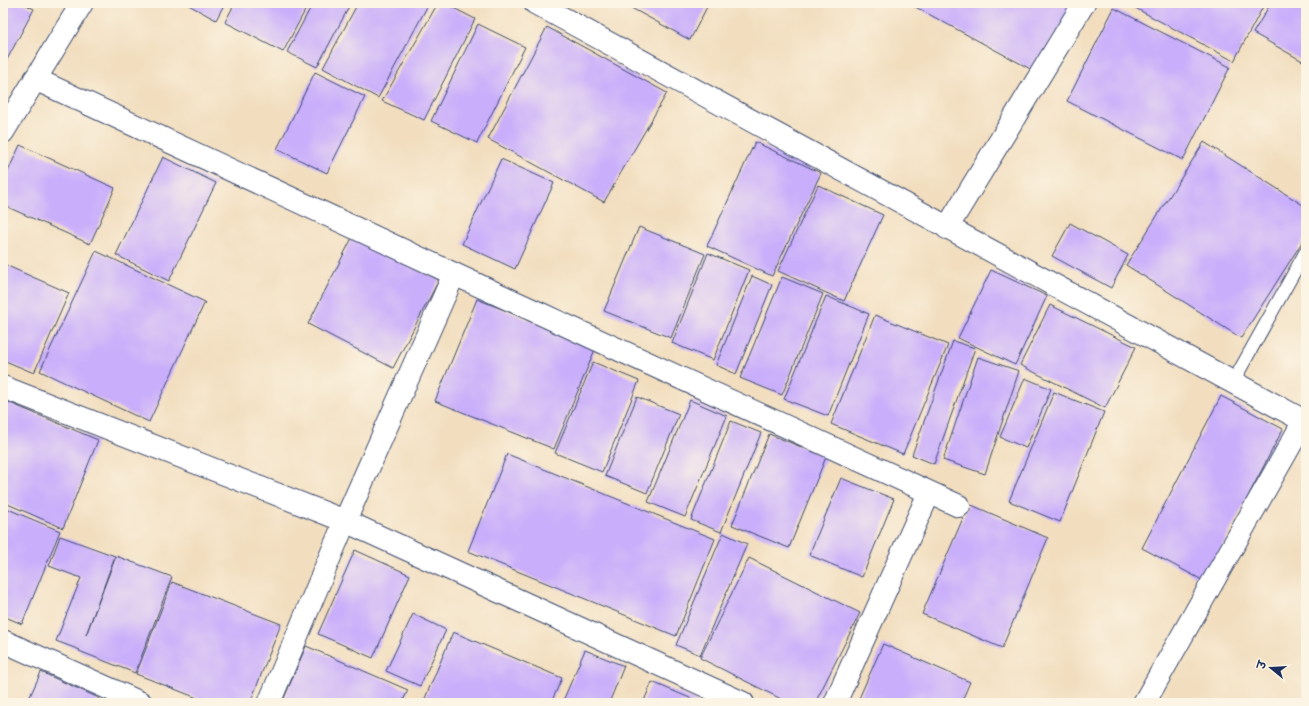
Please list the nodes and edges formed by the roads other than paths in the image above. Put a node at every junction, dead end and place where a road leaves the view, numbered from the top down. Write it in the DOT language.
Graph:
graph roads {
  1 [pos="82,3"];
  2 [pos="534,3"];
  3 [pos="1084,3"];
  4 [pos="35,79"];
  5 [pos="3,132"];
  6 [pos="947,228"];
  7 [pos="1306,251"];
  8 [pos="454,274"];
  9 [pos="1233,382"];
  10 [pos="3,387"];
  11 [pos="1305,422"];
  12 [pos="929,493"];
  13 [pos="959,506"];
  14 [pos="345,521"];
  15 [pos="3,641"];
  16 [pos="1150,701"];
  17 [pos="141,703"];
  18 [pos="269,703"];
  19 [pos="743,703"];
  20 [pos="835,703"];
  1 -- 4 [label="street"];
  2 -- 6 [label="street"];
  3 -- 6 [label="street"];
  4 -- 5 [label="street"];
  4 -- 8 [label="street"];
  6 -- 9 [label="street"];
  7 -- 9 [label="lane"];
  8 -- 12 [label="street"];
  8 -- 14 [label="street"];
  9 -- 11 [label="street"];
  10 -- 14 [label="street"];
  11 -- 16 [label="street"];
  12 -- 13 [label="street"];
  12 -- 20 [label="street"];
  14 -- 18 [label="street"];
  14 -- 19 [label="street"];
  15 -- 17 [label="street"];
}
